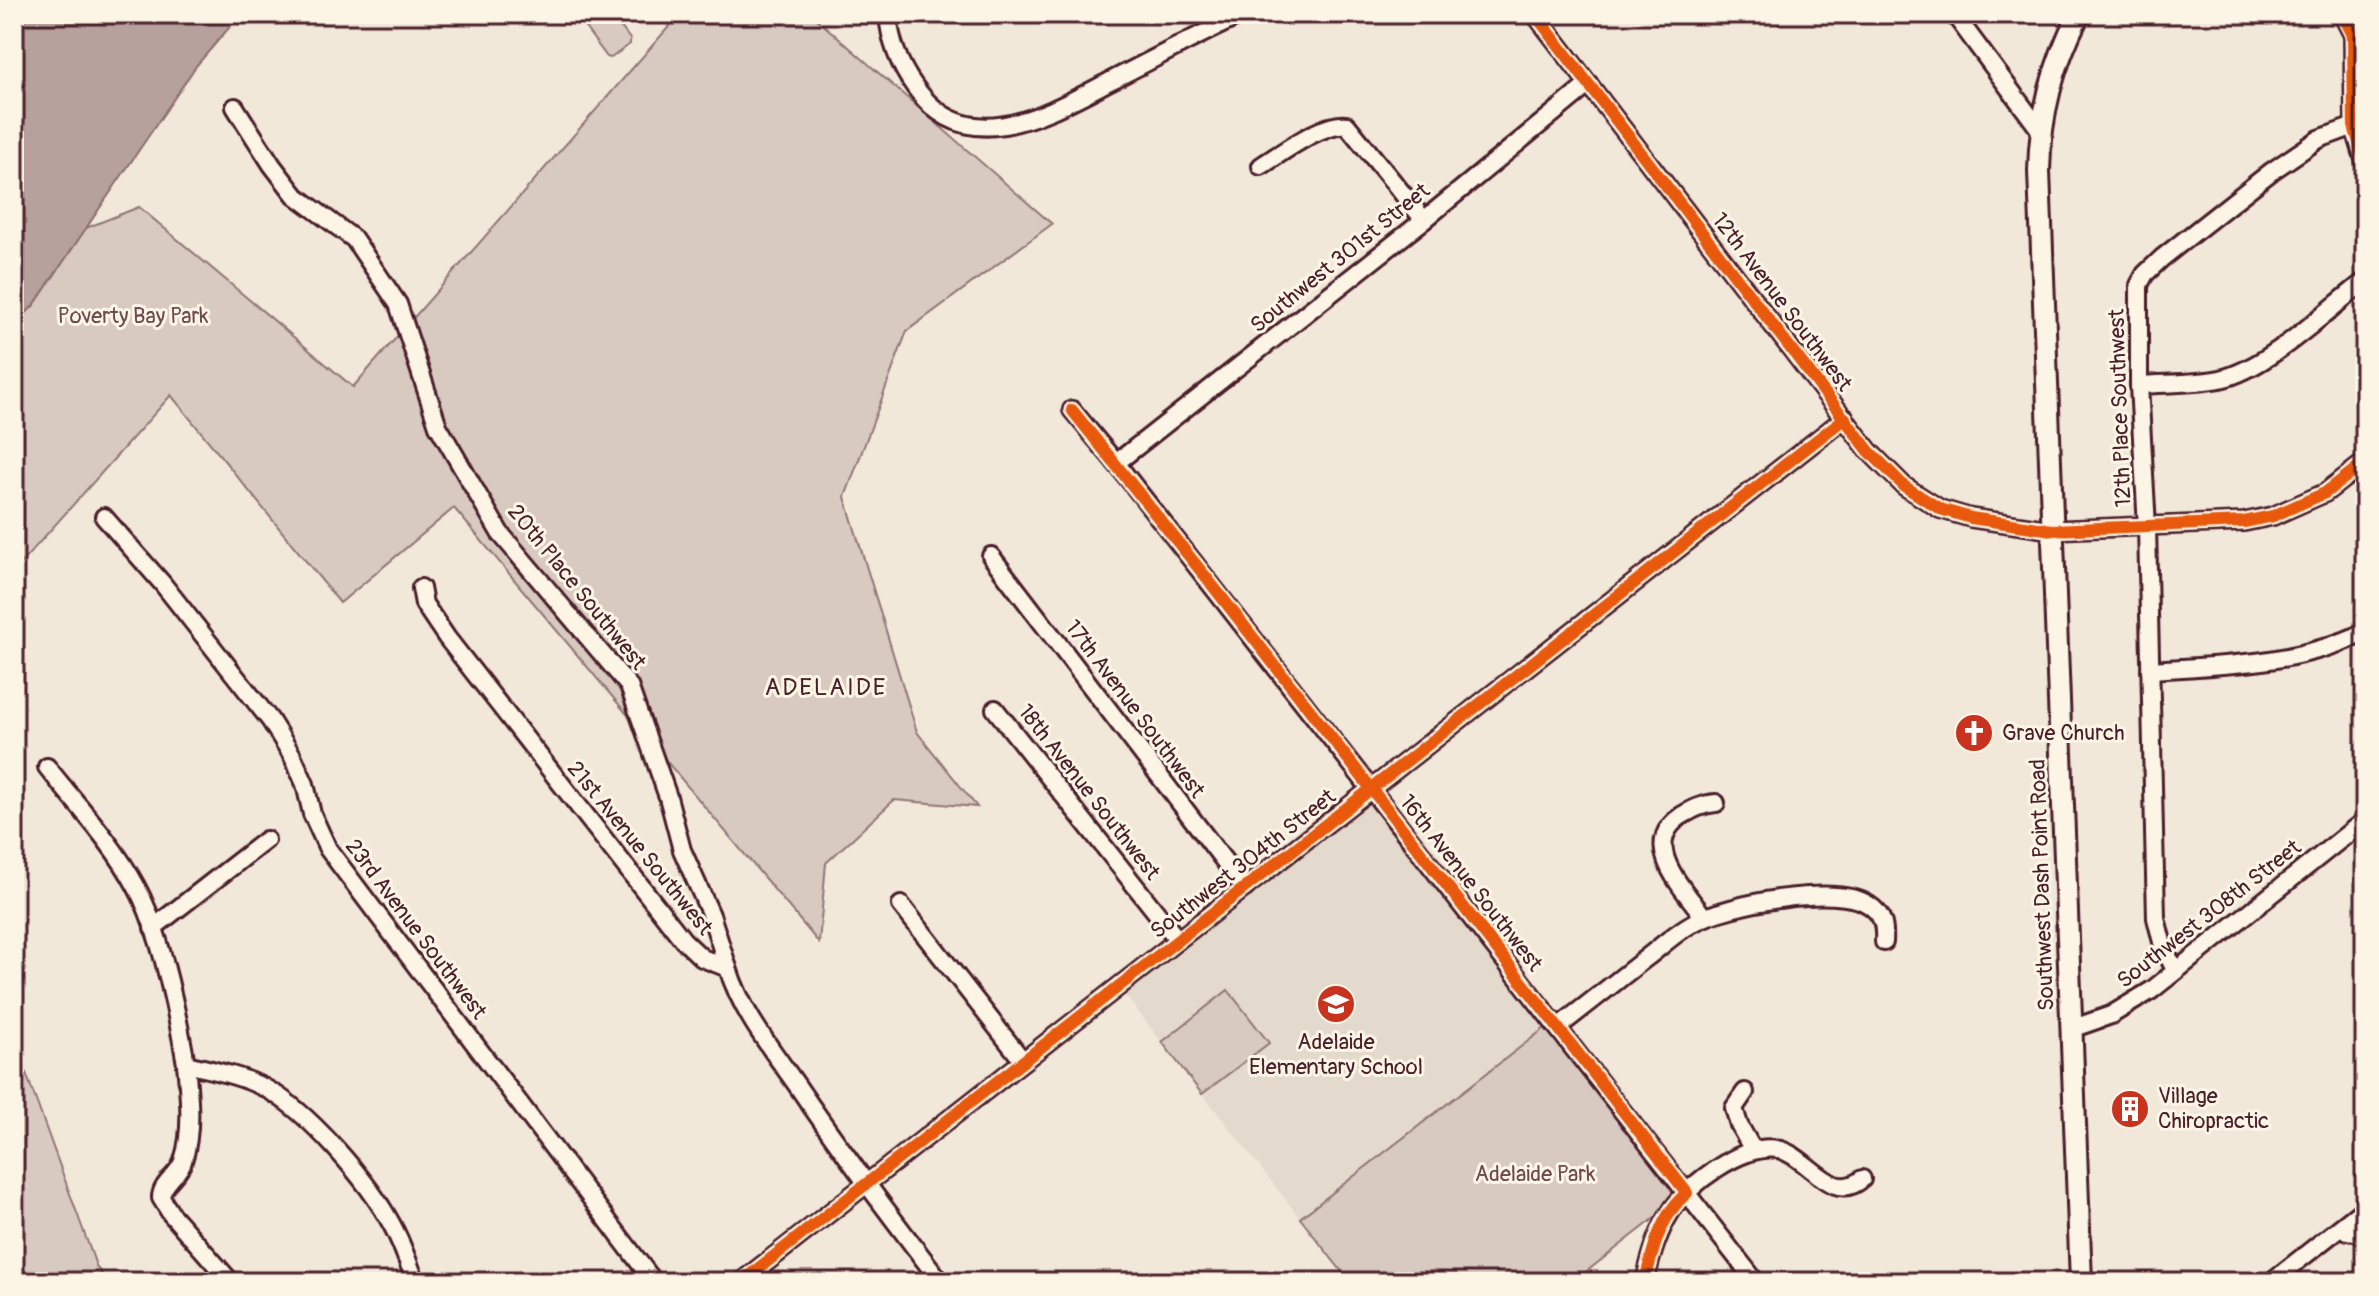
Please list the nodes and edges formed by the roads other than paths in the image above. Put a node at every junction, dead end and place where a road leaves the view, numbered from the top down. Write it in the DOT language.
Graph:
graph roads {
  1 [pos="888,14"];
  2 [pos="1244,14"];
  3 [pos="1522,14"];
  4 [pos="1535,14"];
  5 [pos="1954,14"];
  6 [pos="2079,14"];
  7 [pos="2348,16"];
  8 [pos="1562,51"];
  9 [pos="1589,84"];
  10 [pos="235,107"];
  11 [pos="2354,126"];
  12 [pos="2040,130"];
  13 [pos="2365,162"];
  14 [pos="1261,166"];
  15 [pos="1424,220"];
  16 [pos="2365,281"];
  17 [pos="2139,385"];
  18 [pos="1072,410"];
  19 [pos="1845,418"];
  20 [pos="2365,462"];
  21 [pos="1116,463"];
  22 [pos="104,517"];
  23 [pos="2147,527"];
  24 [pos="2052,530"];
  25 [pos="991,556"];
  26 [pos="421,588"];
  27 [pos="2365,632"];
  28 [pos="2150,670"];
  29 [pos="995,709"];
  30 [pos="47,767"];
  31 [pos="1372,788"];
  32 [pos="1716,803"];
  33 [pos="2365,820"];
  34 [pos="266,840"];
  35 [pos="1245,888"];
  36 [pos="901,905"];
  37 [pos="1704,917"];
  38 [pos="153,928"];
  39 [pos="1178,940"];
  40 [pos="1884,942"];
  41 [pos="728,968"];
  42 [pos="2175,970"];
  43 [pos="1558,1027"];
  44 [pos="2071,1029"];
  45 [pos="1023,1061"];
  46 [pos="186,1064"];
  47 [pos="1745,1092"];
  48 [pos="1753,1150"];
  49 [pos="1862,1179"];
  50 [pos="865,1185"];
  51 [pos="1687,1193"];
  52 [pos="2365,1208"];
  53 [pos="2343,1226"];
  54 [pos="2365,1234"];
  55 [pos="231,1282"];
  56 [pos="416,1282"];
  57 [pos="654,1282"];
  58 [pos="741,1282"];
  59 [pos="941,1282"];
  60 [pos="1645,1282"];
  61 [pos="1756,1282"];
  62 [pos="2081,1282"];
  63 [pos="2271,1282"];
  1 -- 2 [label="street"];
  3 -- 8 [label="street"];
  4 -- 8 [label="street, 12th Avenue Southwest"];
  5 -- 12 [label="street"];
  6 -- 12 [label="main road, Southwest Dash Point Road"];
  7 -- 11 [label="street"];
  8 -- 9 [label="street, 12th Avenue Southwest"];
  9 -- 15 [label="street, Southwest 301st Street"];
  9 -- 19 [label="street, 12th Avenue Southwest"];
  10 -- 41 [label="street, 20th Place Southwest"];
  11 -- 13 [label="street"];
  11 -- 17 [label="street, 12th Place Southwest"];
  12 -- 24 [label="main road, Southwest Dash Point Road"];
  14 -- 15 [label="street"];
  15 -- 21 [label="street, Southwest 301st Street"];
  16 -- 17 [label="street"];
  17 -- 23 [label="street, 12th Place Southwest"];
  18 -- 21 [label="street, 16th Avenue Southwest"];
  19 -- 24 [label="street, 12th Avenue Southwest"];
  19 -- 31 [label="street, Southwest 304th Street"];
  20 -- 23 [label="street, 12th Avenue Southwest"];
  21 -- 31 [label="street, 16th Avenue Southwest"];
  22 -- 57 [label="street, 23rd Avenue Southwest"];
  23 -- 24 [label="street, 12th Avenue Southwest"];
  23 -- 28 [label="street, 12th Place Southwest"];
  24 -- 44 [label="main road, Southwest Dash Point Road"];
  25 -- 35 [label="street, 17th Avenue Southwest"];
  26 -- 41 [label="street, 21st Avenue Southwest"];
  27 -- 28 [label="street"];
  28 -- 42 [label="street, 12th Place Southwest"];
  29 -- 39 [label="street, 18th Avenue Southwest"];
  30 -- 38 [label="street"];
  31 -- 35 [label="street, Southwest 304th Street"];
  31 -- 43 [label="street, 16th Avenue Southwest"];
  32 -- 37 [label="street"];
  33 -- 42 [label="street, Southwest 308th Street"];
  34 -- 38 [label="street"];
  35 -- 39 [label="street, Southwest 304th Street"];
  36 -- 45 [label="street"];
  37 -- 40 [label="street"];
  37 -- 43 [label="street"];
  38 -- 46 [label="street"];
  39 -- 45 [label="street, Southwest 304th Street"];
  41 -- 50 [label="street"];
  42 -- 44 [label="street, Southwest 308th Street"];
  43 -- 51 [label="street, 16th Avenue Southwest"];
  44 -- 62 [label="main road, Southwest Dash Point Road"];
  45 -- 50 [label="street, Southwest 304th Street"];
  46 -- 55 [label="street"];
  46 -- 56 [label="street"];
  47 -- 48 [label="street"];
  48 -- 49 [label="street"];
  48 -- 51 [label="street"];
  50 -- 58 [label="street, Southwest 304th Street"];
  50 -- 59 [label="street"];
  51 -- 60 [label="street"];
  51 -- 61 [label="street, 16th Avenue Southwest"];
  52 -- 53 [label="street"];
  53 -- 54 [label="street"];
  53 -- 63 [label="street"];
}
